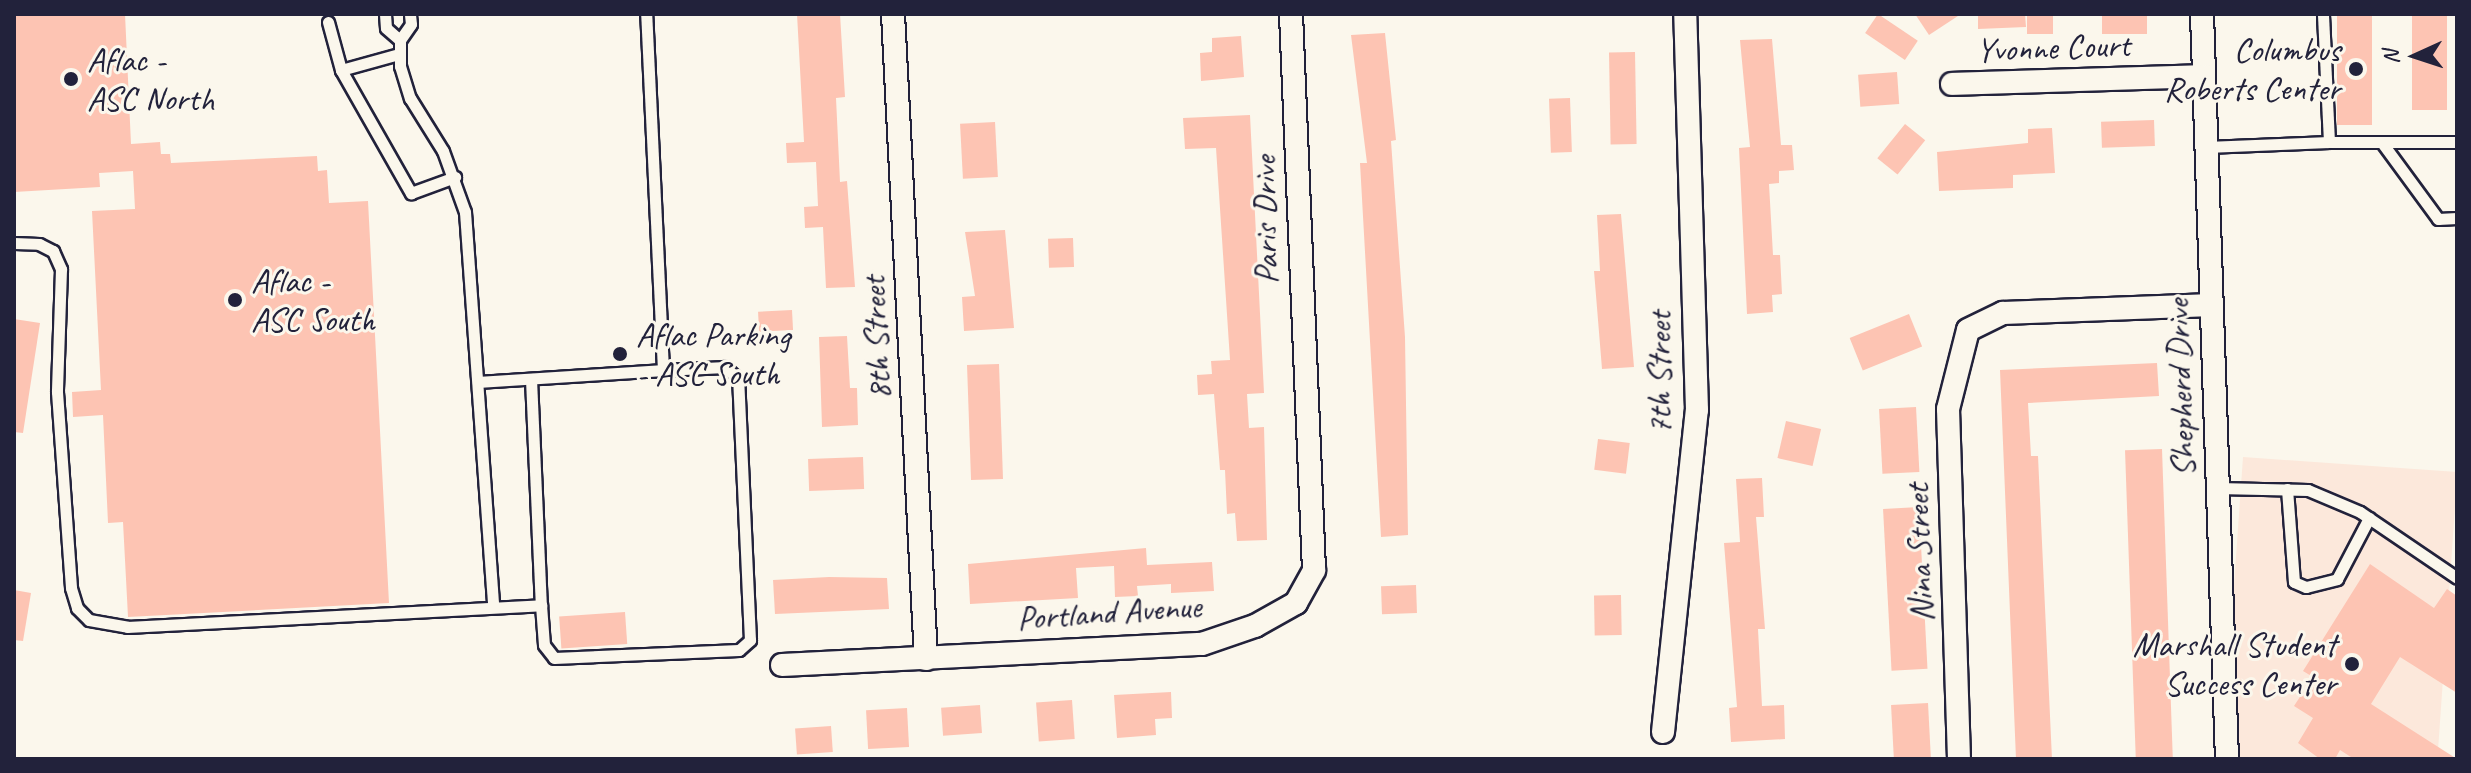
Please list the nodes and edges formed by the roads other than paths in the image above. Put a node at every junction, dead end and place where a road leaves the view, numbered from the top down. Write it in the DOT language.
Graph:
graph roads {
  1 [pos="385,14"];
  2 [pos="410,14"];
  3 [pos="646,14"];
  4 [pos="893,14"];
  5 [pos="1291,14"];
  6 [pos="1685,14"];
  7 [pos="2202,14"];
  8 [pos="2323,14"];
  9 [pos="328,22"];
  10 [pos="400,40"];
  11 [pos="399,54"];
  12 [pos="341,70"];
  13 [pos="2204,76"];
  14 [pos="1952,84"];
  15 [pos="2329,142"];
  16 [pos="2457,142"];
  17 [pos="2383,144"];
  18 [pos="2206,147"];
  19 [pos="455,177"];
  20 [pos="2457,218"];
  21 [pos="14,243"];
  22 [pos="2212,305"];
  23 [pos="663,370"];
  24 [pos="531,379"];
  25 [pos="479,382"];
  26 [pos="1306,424"];
  27 [pos="2217,488"];
  28 [pos="2287,489"];
  29 [pos="2369,518"];
  30 [pos="2457,578"];
  31 [pos="541,605"];
  32 [pos="493,606"];
  33 [pos="926,659"];
  34 [pos="782,665"];
  35 [pos="1663,732"];
  36 [pos="1959,759"];
  37 [pos="2227,759"];
  1 -- 10 [label="lane"];
  2 -- 10 [label="lane"];
  3 -- 23 [label="lane"];
  4 -- 33 [label="street, 8th Street"];
  5 -- 26 [label="street, Paris Drive"];
  6 -- 35 [label="street, 7th Street"];
  7 -- 13 [label="street, Shepherd Drive"];
  8 -- 15 [label="lane"];
  9 -- 12 [label="lane"];
  10 -- 11 [label="lane"];
  11 -- 12 [label="lane"];
  11 -- 19 [label="lane"];
  12 -- 19 [label="lane"];
  13 -- 14 [label="street, Yvonne Court"];
  13 -- 18 [label="street, Shepherd Drive"];
  15 -- 17 [label="lane"];
  15 -- 18 [label="lane"];
  16 -- 17 [label="lane"];
  17 -- 20 [label="lane"];
  18 -- 22 [label="street, Shepherd Drive"];
  19 -- 25 [label="lane"];
  21 -- 32 [label="lane"];
  22 -- 27 [label="street, Shepherd Drive"];
  22 -- 36 [label="street, Nina Street"];
  23 -- 24 [label="lane"];
  23 -- 31 [label="lane"];
  24 -- 25 [label="lane"];
  24 -- 31 [label="lane"];
  25 -- 32 [label="lane"];
  26 -- 33 [label="street, Portland Avenue"];
  27 -- 28 [label="lane"];
  27 -- 37 [label="street, Shepherd Drive"];
  28 -- 29 [label="lane"];
  28 -- 29 [label="lane"];
  29 -- 30 [label="lane"];
  31 -- 32 [label="lane"];
  33 -- 34 [label="street, Portland Avenue"];
}
